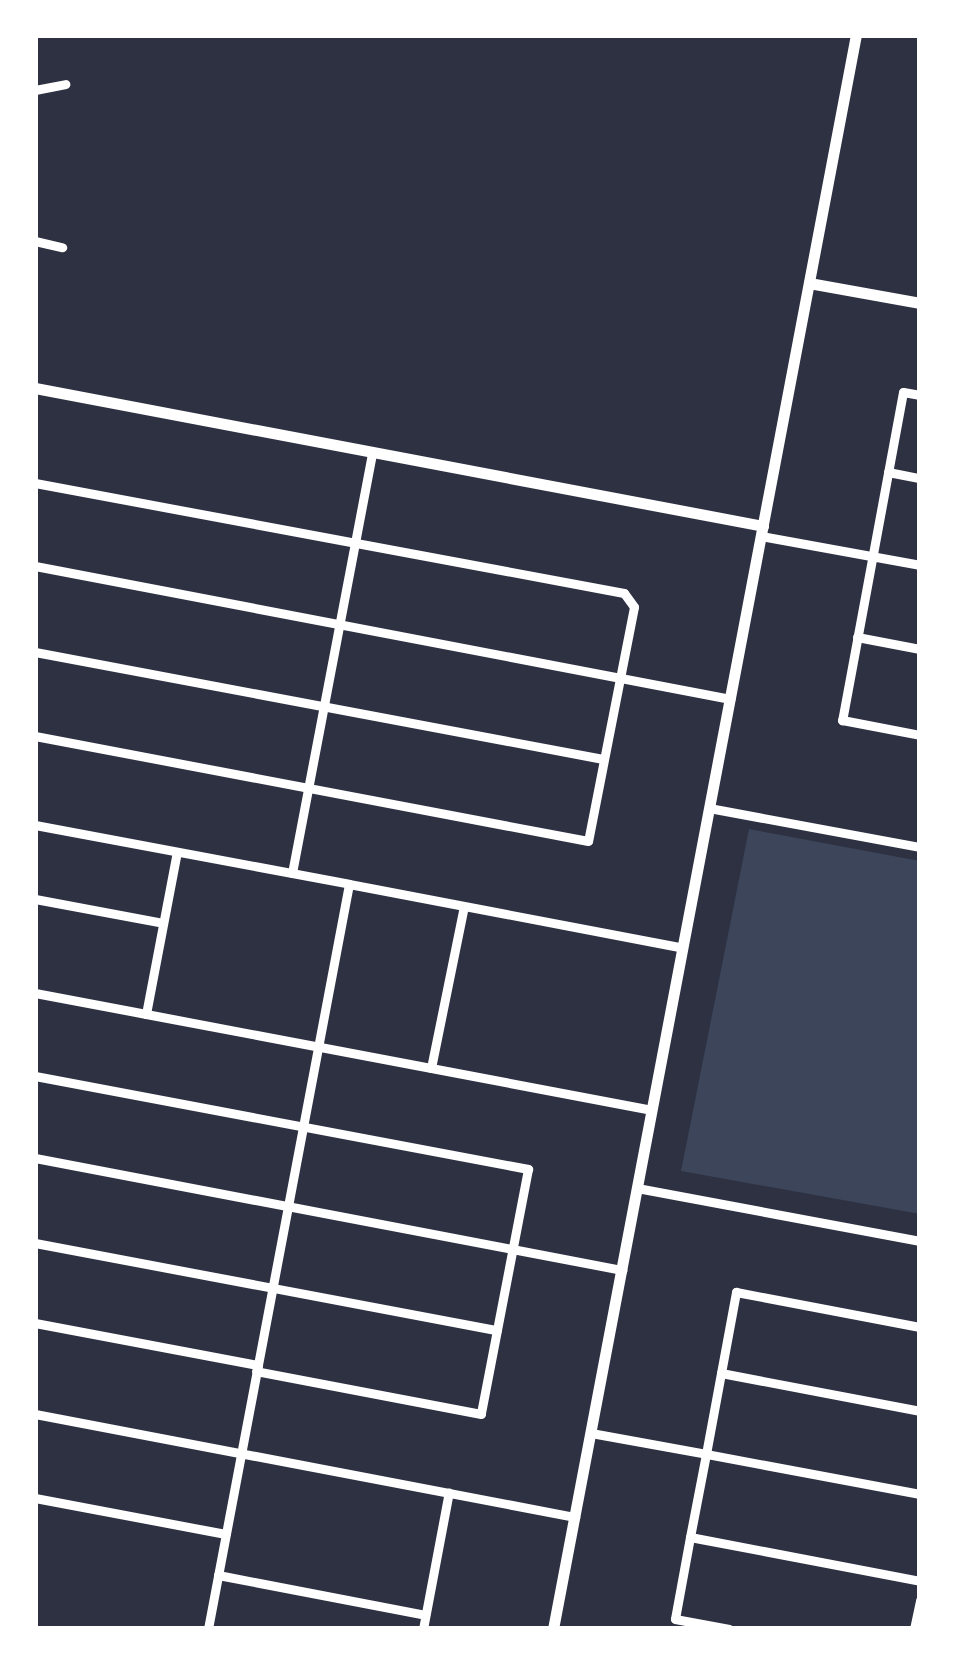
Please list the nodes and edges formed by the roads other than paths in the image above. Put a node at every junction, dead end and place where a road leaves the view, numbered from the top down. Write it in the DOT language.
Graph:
graph roads {
  1 [pos="856,35"];
  2 [pos="65,84"];
  3 [pos="35,90"];
  4 [pos="35,241"];
  5 [pos="62,247"];
  6 [pos="809,282"];
  7 [pos="920,301"];
  8 [pos="35,388"];
  9 [pos="920,395"];
  10 [pos="372,452"];
  11 [pos="888,472"];
  12 [pos="920,478"];
  13 [pos="35,483"];
  14 [pos="762,531"];
  15 [pos="354,544"];
  16 [pos="872,556"];
  17 [pos="920,565"];
  18 [pos="35,566"];
  19 [pos="339,624"];
  20 [pos="857,637"];
  21 [pos="920,648"];
  22 [pos="35,652"];
  23 [pos="619,677"];
  24 [pos="730,699"];
  25 [pos="324,706"];
  26 [pos="920,735"];
  27 [pos="35,736"];
  28 [pos="604,760"];
  29 [pos="308,788"];
  30 [pos="710,808"];
  31 [pos="35,825"];
  32 [pos="920,847"];
  33 [pos="176,852"];
  34 [pos="292,873"];
  35 [pos="349,884"];
  36 [pos="35,899"];
  37 [pos="464,906"];
  38 [pos="163,923"];
  39 [pos="683,948"];
  40 [pos="35,993"];
  41 [pos="146,1014"];
  42 [pos="318,1047"];
  43 [pos="431,1068"];
  44 [pos="35,1076"];
  45 [pos="652,1110"];
  46 [pos="303,1126"];
  47 [pos="35,1158"];
  48 [pos="637,1188"];
  49 [pos="288,1206"];
  50 [pos="920,1241"];
  51 [pos="35,1243"];
  52 [pos="512,1248"];
  53 [pos="622,1270"];
  54 [pos="272,1288"];
  55 [pos="35,1323"];
  56 [pos="920,1327"];
  57 [pos="497,1330"];
  58 [pos="257,1368"];
  59 [pos="721,1373"];
  60 [pos="920,1411"];
  61 [pos="35,1414"];
  62 [pos="591,1433"];
  63 [pos="241,1453"];
  64 [pos="706,1454"];
  65 [pos="448,1492"];
  66 [pos="920,1494"];
  67 [pos="35,1498"];
  68 [pos="575,1516"];
  69 [pos="226,1534"];
  70 [pos="690,1537"];
  71 [pos="218,1575"];
  72 [pos="920,1580"];
  73 [pos="920,1600"];
  74 [pos="426,1614"];
  75 [pos="208,1629"];
  76 [pos="423,1629"];
  77 [pos="554,1629"];
  78 [pos="730,1629"];
  79 [pos="914,1629"];
  1 -- 6 [label="street"];
  2 -- 3 [label="street"];
  4 -- 5 [label="street"];
  6 -- 7 [label="street"];
  6 -- 14 [label="street"];
  8 -- 10 [label="street"];
  9 -- 11 [label="street"];
  10 -- 14 [label="street"];
  10 -- 15 [label="street"];
  11 -- 12 [label="street"];
  11 -- 16 [label="street"];
  13 -- 15 [label="street"];
  14 -- 16 [label="street"];
  14 -- 24 [label="street"];
  15 -- 19 [label="street"];
  15 -- 23 [label="street"];
  16 -- 17 [label="street"];
  16 -- 20 [label="street"];
  18 -- 19 [label="street"];
  19 -- 23 [label="street"];
  19 -- 25 [label="street"];
  20 -- 21 [label="street"];
  20 -- 26 [label="street"];
  22 -- 25 [label="street"];
  23 -- 24 [label="street"];
  23 -- 28 [label="street"];
  24 -- 30 [label="street"];
  25 -- 28 [label="street"];
  25 -- 29 [label="street"];
  27 -- 29 [label="street"];
  28 -- 29 [label="street"];
  29 -- 34 [label="street"];
  30 -- 32 [label="street"];
  30 -- 39 [label="street"];
  31 -- 33 [label="street"];
  33 -- 34 [label="street"];
  33 -- 38 [label="street"];
  34 -- 35 [label="street"];
  35 -- 37 [label="street"];
  35 -- 42 [label="street"];
  36 -- 38 [label="street"];
  37 -- 39 [label="street"];
  37 -- 43 [label="street"];
  38 -- 41 [label="street"];
  39 -- 45 [label="street"];
  40 -- 41 [label="street"];
  41 -- 42 [label="street"];
  42 -- 43 [label="street"];
  42 -- 46 [label="street"];
  43 -- 45 [label="street"];
  44 -- 46 [label="street"];
  45 -- 48 [label="street"];
  46 -- 49 [label="street"];
  46 -- 52 [label="street"];
  47 -- 49 [label="street"];
  48 -- 50 [label="street"];
  48 -- 53 [label="street"];
  49 -- 52 [label="street"];
  49 -- 54 [label="street"];
  51 -- 54 [label="street"];
  52 -- 53 [label="street"];
  52 -- 57 [label="street"];
  53 -- 62 [label="street"];
  54 -- 57 [label="street"];
  54 -- 58 [label="street"];
  55 -- 58 [label="street"];
  56 -- 59 [label="street"];
  57 -- 58 [label="street"];
  58 -- 63 [label="street"];
  59 -- 60 [label="street"];
  59 -- 64 [label="street"];
  61 -- 63 [label="street"];
  62 -- 64 [label="street"];
  62 -- 68 [label="street"];
  63 -- 65 [label="street"];
  63 -- 69 [label="street"];
  64 -- 66 [label="street"];
  64 -- 70 [label="street"];
  65 -- 68 [label="street"];
  65 -- 74 [label="street"];
  67 -- 69 [label="street"];
  68 -- 77 [label="street"];
  69 -- 71 [label="street"];
  70 -- 72 [label="street"];
  70 -- 78 [label="street"];
  71 -- 74 [label="street"];
  71 -- 75 [label="street"];
  73 -- 79 [label="street"];
  74 -- 76 [label="street"];
}
